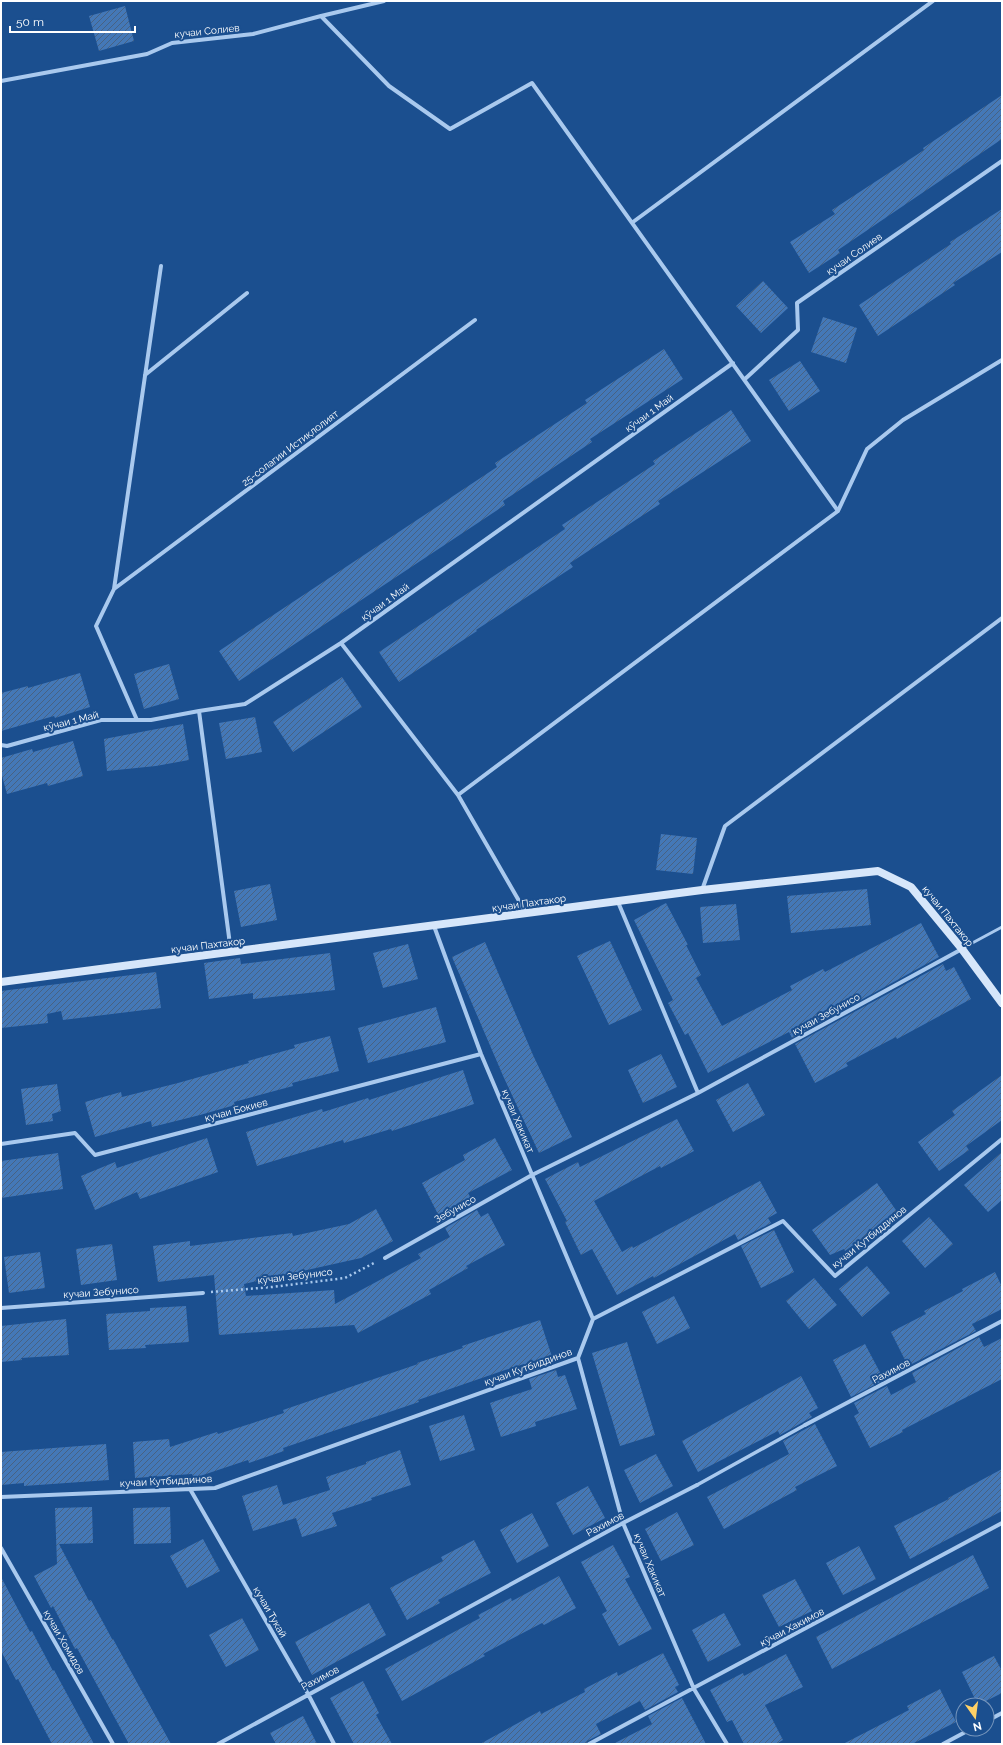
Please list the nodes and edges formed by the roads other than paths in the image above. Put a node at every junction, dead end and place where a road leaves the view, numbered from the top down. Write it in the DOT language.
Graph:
graph roads {
  1 [pos="384,1"];
  2 [pos="933,1"];
  3 [pos="322,16"];
  4 [pos="1,81"];
  5 [pos="1002,161"];
  6 [pos="633,222"];
  7 [pos="161,266"];
  8 [pos="247,293"];
  9 [pos="475,320"];
  10 [pos="1002,360"];
  11 [pos="733,363"];
  12 [pos="145,376"];
  13 [pos="745,379"];
  14 [pos="838,512"];
  15 [pos="114,589"];
  16 [pos="1002,618"];
  17 [pos="341,644"];
  18 [pos="199,711"];
  19 [pos="137,720"];
  20 [pos="1,744"];
  21 [pos="458,795"];
  22 [pos="702,890"];
  23 [pos="618,902"];
  24 [pos="527,914"];
  25 [pos="434,926"];
  26 [pos="1002,927"];
  27 [pos="962,949"];
  28 [pos="231,953"];
  29 [pos="1,982"];
  30 [pos="1002,1003"];
  31 [pos="481,1054"];
  32 [pos="698,1094"];
  33 [pos="1002,1139"];
  34 [pos="1,1144"];
  35 [pos="532,1175"];
  36 [pos="385,1258"];
  37 [pos="203,1292"];
  38 [pos="1,1308"];
  39 [pos="592,1319"];
  40 [pos="1002,1322"];
  41 [pos="578,1358"];
  42 [pos="805,1425"];
  43 [pos="698,1485"];
  44 [pos="190,1489"];
  45 [pos="1,1497"];
  46 [pos="623,1523"];
  47 [pos="1002,1523"];
  48 [pos="1,1548"];
  49 [pos="694,1689"];
  50 [pos="308,1694"];
  51 [pos="956,1737"];
  52 [pos="113,1744"];
  53 [pos="218,1744"];
  54 [pos="334,1744"];
  55 [pos="589,1744"];
  56 [pos="727,1744"];
  57 [pos="943,1744"];
  1 -- 3 [label="street, кучаи Солиев"];
  2 -- 6 [label="street"];
  3 -- 4 [label="street, кучаи Солиев"];
  3 -- 6 [label="street"];
  5 -- 13 [label="street, кучаи Солиев"];
  6 -- 11 [label="street"];
  7 -- 12 [label="street, 25-солагии Истиқлолият"];
  8 -- 12 [label="street"];
  9 -- 15 [label="street, 25-солагии Истиқлолият"];
  10 -- 14 [label="street"];
  11 -- 13 [label="street"];
  11 -- 17 [label="street, кӯчаи 1 Май"];
  12 -- 15 [label="street, 25-солагии Истиқлолият"];
  13 -- 14 [label="street"];
  14 -- 21 [label="street"];
  15 -- 19 [label="street, 25-солагии Истиқлолият"];
  16 -- 22 [label="street"];
  17 -- 18 [label="street, кӯчаи 1 Май"];
  17 -- 21 [label="street"];
  18 -- 19 [label="street, кӯчаи 1 Май"];
  18 -- 28 [label="street"];
  19 -- 20 [label="street, кӯчаи 1 Май"];
  21 -- 24 [label="street"];
  22 -- 23 [label="main road, кучаи Пахтакор"];
  22 -- 27 [label="main road, кучаи Пахтакор"];
  23 -- 24 [label="main road, кучаи Пахтакор"];
  23 -- 32 [label="street"];
  24 -- 25 [label="main road, кучаи Пахтакор"];
  25 -- 28 [label="main road, кучаи Пахтакор"];
  25 -- 31 [label="street, кучаи Хакикат"];
  26 -- 27 [label="lane"];
  27 -- 30 [label="main road, кучаи Пахтакор"];
  27 -- 32 [label="street, кучаи Зебунисо"];
  28 -- 29 [label="main road, кучаи Пахтакор"];
  31 -- 34 [label="street, кучаи Бокиев"];
  31 -- 35 [label="street, кучаи Хакикат"];
  32 -- 35 [label="street, кучаи Зебунисо"];
  33 -- 39 [label="street, кучаи Кутбиддинов"];
  35 -- 36 [label="street, Зебунисо"];
  35 -- 39 [label="street, кучаи Хакикат"];
  37 -- 38 [label="street, кучаи Зебунисо"];
  39 -- 41 [label="street, кучаи Кутбиддинов"];
  40 -- 42 [label="street, Рахимов"];
  41 -- 44 [label="street, кучаи Кутбиддинов"];
  41 -- 46 [label="street, кучаи Хакикат"];
  42 -- 43 [label="street, Рахимов"];
  43 -- 46 [label="street, Рахимов"];
  44 -- 45 [label="street, кучаи Кутбиддинов"];
  44 -- 50 [label="street, кучаи Тукай"];
  46 -- 49 [label="street, кучаи Хакикат"];
  46 -- 50 [label="street, Рахимов"];
  47 -- 49 [label="street, кӯчаи Хакимов"];
  48 -- 52 [label="street, кучаи Хомидов"];
  49 -- 55 [label="street, кӯчаи Хакимов"];
  49 -- 56 [label="street, кучаи Хакикат"];
  50 -- 53 [label="street, Рахимов"];
  50 -- 54 [label="street, кучаи Тукай"];
  51 -- 57 [label="street"];
}
